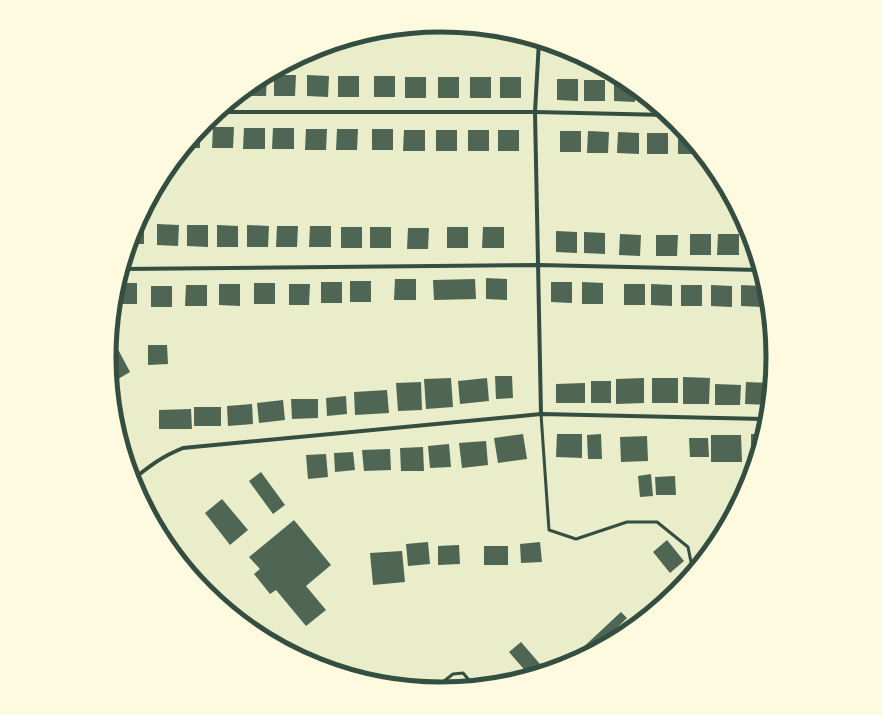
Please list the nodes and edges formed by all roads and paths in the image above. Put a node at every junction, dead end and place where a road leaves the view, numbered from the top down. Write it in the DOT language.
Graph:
graph roads {
  1 [pos="539,47"];
  2 [pos="227,112"];
  3 [pos="535,112"];
  4 [pos="658,115"];
  5 [pos="539,265"];
  6 [pos="128,269"];
  7 [pos="754,270"];
  8 [pos="541,414"];
  9 [pos="761,418"];
  10 [pos="138,475"];
  11 [pos="692,565"];
  12 [pos="470,681"];
  13 [pos="442,683"];
  1 -- 3 [label="street"];
  2 -- 3 [label="street"];
  3 -- 4 [label="street"];
  3 -- 5 [label="street"];
  5 -- 6 [label="street"];
  5 -- 7 [label="street"];
  5 -- 8 [label="street"];
  8 -- 9 [label="street"];
  8 -- 10 [label="street"];
  8 -- 11 [label="lane"];
  12 -- 13 [label="lane"];
}
